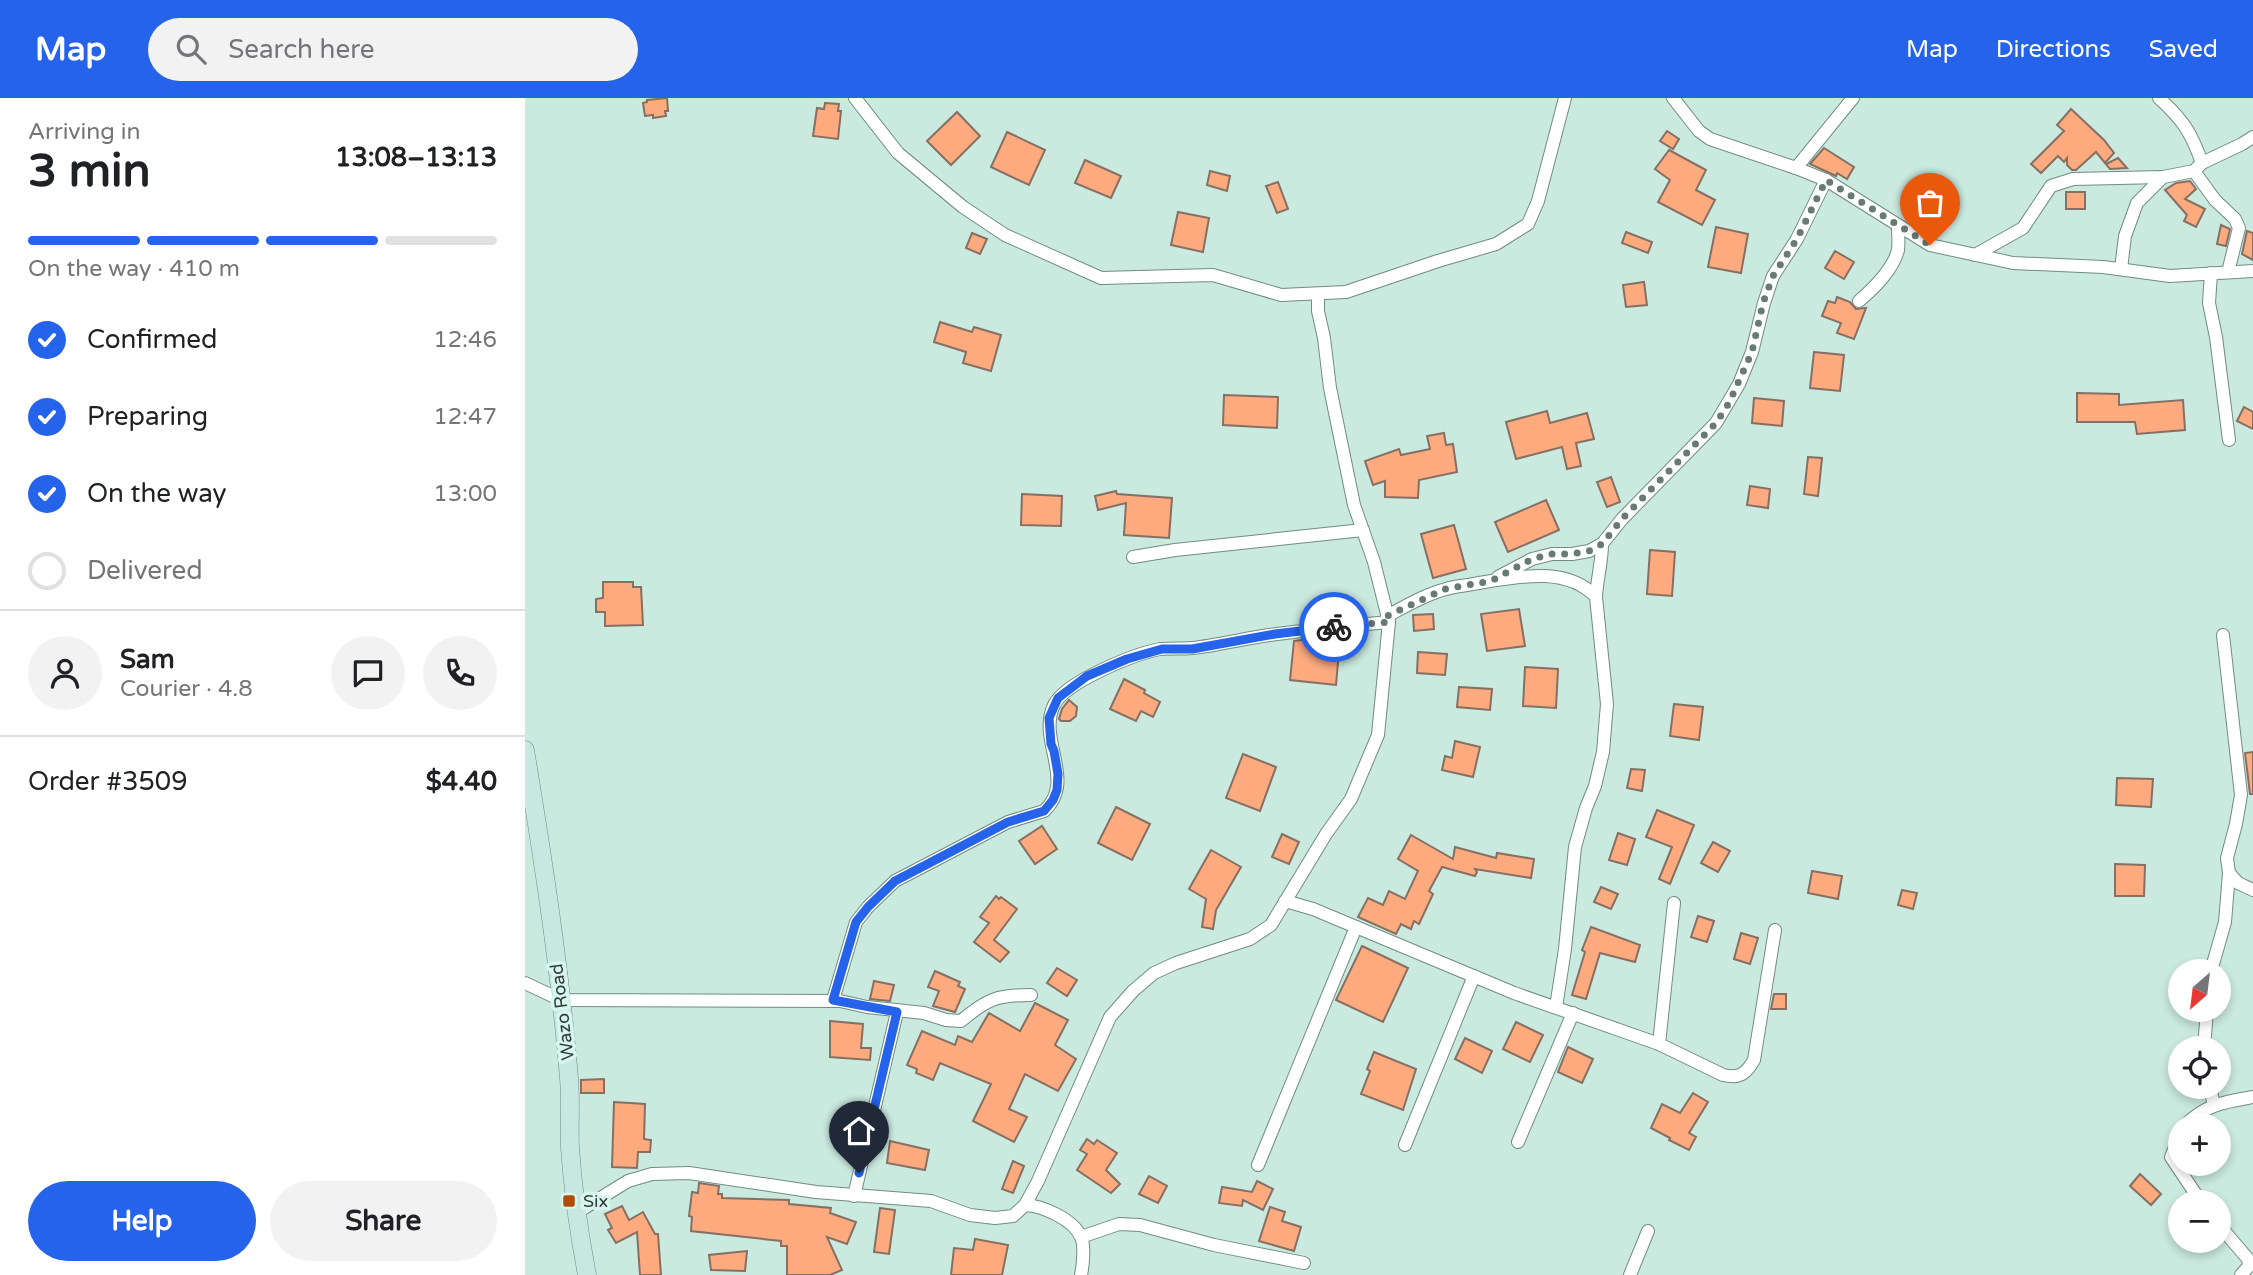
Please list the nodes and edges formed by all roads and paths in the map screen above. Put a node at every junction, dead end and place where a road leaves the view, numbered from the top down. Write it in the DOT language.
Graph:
graph roads {
  1 [pos="855,98"];
  2 [pos="1565,98"];
  3 [pos="1673,98"];
  4 [pos="1853,98"];
  5 [pos="2159,98"];
  6 [pos="2253,137"];
  7 [pos="2198,167"];
  8 [pos="1796,168"];
  9 [pos="2163,177"];
  10 [pos="1826,180"];
  11 [pos="1898,227"];
  12 [pos="1975,255"];
  13 [pos="2121,269"];
  14 [pos="2253,271"];
  15 [pos="2228,272"];
  16 [pos="2211,273"];
  17 [pos="1318,294"];
  18 [pos="1859,301"];
  19 [pos="2229,440"];
  20 [pos="1363,530"];
  21 [pos="1602,544"];
  22 [pos="1133,556"];
  23 [pos="1491,581"];
  24 [pos="1596,597"];
  25 [pos="1388,619"];
  26 [pos="2223,635"];
  27 [pos="525,750"];
  28 [pos="2229,873"];
  29 [pos="2253,890"];
  30 [pos="1285,901"];
  31 [pos="1674,903"];
  32 [pos="1356,927"];
  33 [pos="1775,930"];
  34 [pos="2214,959"];
  35 [pos="1474,976"];
  36 [pos="525,983"];
  37 [pos="1031,995"];
  38 [pos="561,1000"];
  39 [pos="833,1000"];
  40 [pos="1556,1007"];
  41 [pos="897,1012"];
  42 [pos="1573,1013"];
  43 [pos="1659,1044"];
  44 [pos="2253,1097"];
  45 [pos="2213,1099"];
  46 [pos="2214,1106"];
  47 [pos="2199,1113"];
  48 [pos="1518,1142"];
  49 [pos="1405,1144"];
  50 [pos="1258,1165"];
  51 [pos="854,1196"];
  52 [pos="1025,1205"];
  53 [pos="576,1213"];
  54 [pos="1649,1231"];
  55 [pos="1081,1237"];
  56 [pos="2231,1239"];
  57 [pos="1304,1264"];
  58 [pos="587,1275"];
  59 [pos="1081,1275"];
  60 [pos="1630,1275"];
  61 [pos="2241,1275"];
  1 -- 17 [label="street"];
  2 -- 17 [label="street"];
  3 -- 8 [label="street"];
  4 -- 8 [label="street"];
  5 -- 7 [label="street"];
  6 -- 7 [label="street"];
  7 -- 9 [label="street"];
  7 -- 15 [label="street"];
  8 -- 10 [label="street"];
  9 -- 12 [label="street"];
  9 -- 13 [label="street"];
  10 -- 11 [label="street"];
  10 -- 21 [label="street"];
  11 -- 12 [label="street"];
  11 -- 18 [label="street"];
  12 -- 13 [label="street"];
  13 -- 16 [label="street"];
  14 -- 15 [label="street"];
  15 -- 16 [label="street"];
  16 -- 19 [label="street"];
  17 -- 20 [label="street"];
  20 -- 22 [label="street"];
  20 -- 25 [label="street"];
  21 -- 23 [label="street"];
  21 -- 24 [label="street"];
  23 -- 24 [label="street"];
  23 -- 25 [label="street"];
  24 -- 40 [label="street"];
  25 -- 30 [label="street"];
  25 -- 39 [label="street"];
  26 -- 28 [label="street"];
  27 -- 38 [label="main road, Wazo Road"];
  28 -- 29 [label="street"];
  28 -- 34 [label="street"];
  30 -- 32 [label="street"];
  30 -- 52 [label="street"];
  31 -- 43 [label="street"];
  32 -- 35 [label="street"];
  32 -- 50 [label="street"];
  33 -- 43 [label="street"];
  35 -- 40 [label="street"];
  35 -- 49 [label="street"];
  36 -- 38 [label="street"];
  37 -- 41 [label="street"];
  38 -- 39 [label="street"];
  38 -- 53 [label="main road, Wazo Road"];
  39 -- 41 [label="street"];
  40 -- 42 [label="street"];
  41 -- 51 [label="street"];
  42 -- 43 [label="street"];
  42 -- 48 [label="street"];
  44 -- 46 [label="street"];
  45 -- 46 [label="street"];
  46 -- 47 [label="street"];
  51 -- 52 [label="street"];
  51 -- 53 [label="street"];
  52 -- 55 [label="street"];
  53 -- 58 [label="main road, Wazo Road"];
  54 -- 60 [label="street"];
  55 -- 57 [label="street"];
  55 -- 59 [label="street"];
  56 -- 61 [label="street"];
}
